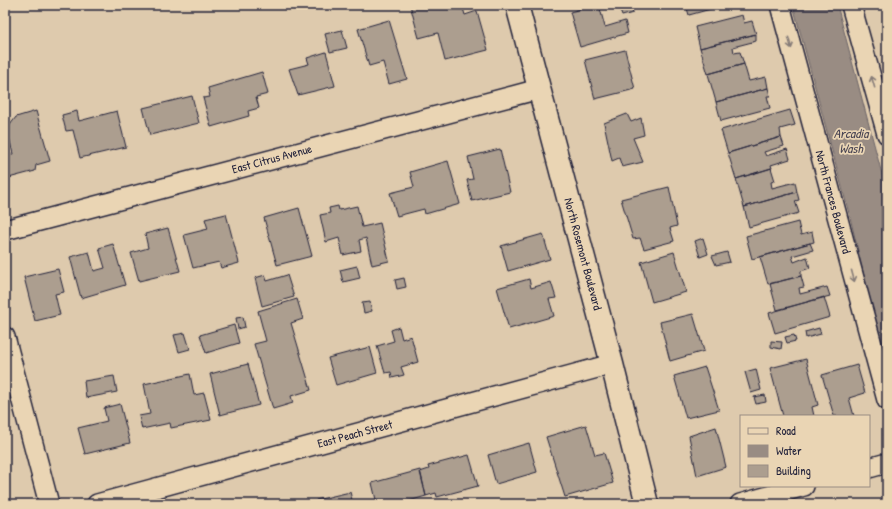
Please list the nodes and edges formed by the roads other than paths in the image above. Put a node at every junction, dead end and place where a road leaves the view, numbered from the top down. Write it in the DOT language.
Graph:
graph roads {
  1 [pos="516,5"];
  2 [pos="780,5"];
  3 [pos="851,5"];
  4 [pos="539,89"];
  5 [pos="887,134"];
  6 [pos="5,230"];
  7 [pos="5,337"];
  8 [pos="612,364"];
  9 [pos="887,400"];
  10 [pos="887,463"];
  11 [pos="870,468"];
  12 [pos="800,487"];
  13 [pos="49,504"];
  14 [pos="97,504"];
  15 [pos="647,504"];
  16 [pos="740,504"];
  1 -- 4 [label="street, North Rosemont Boulevard"];
  2 -- 9 [label="street, North Frances Boulevard, one-way"];
  5 -- 3 [label="street, one-way"];
  4 -- 6 [label="street, East Citrus Avenue"];
  4 -- 8 [label="street, North Rosemont Boulevard"];
  7 -- 13 [label="street"];
  8 -- 14 [label="street, East Peach Street"];
  8 -- 15 [label="street, North Rosemont Boulevard"];
  10 -- 11 [label="street"];
  12 -- 16 [label="street"];
}
